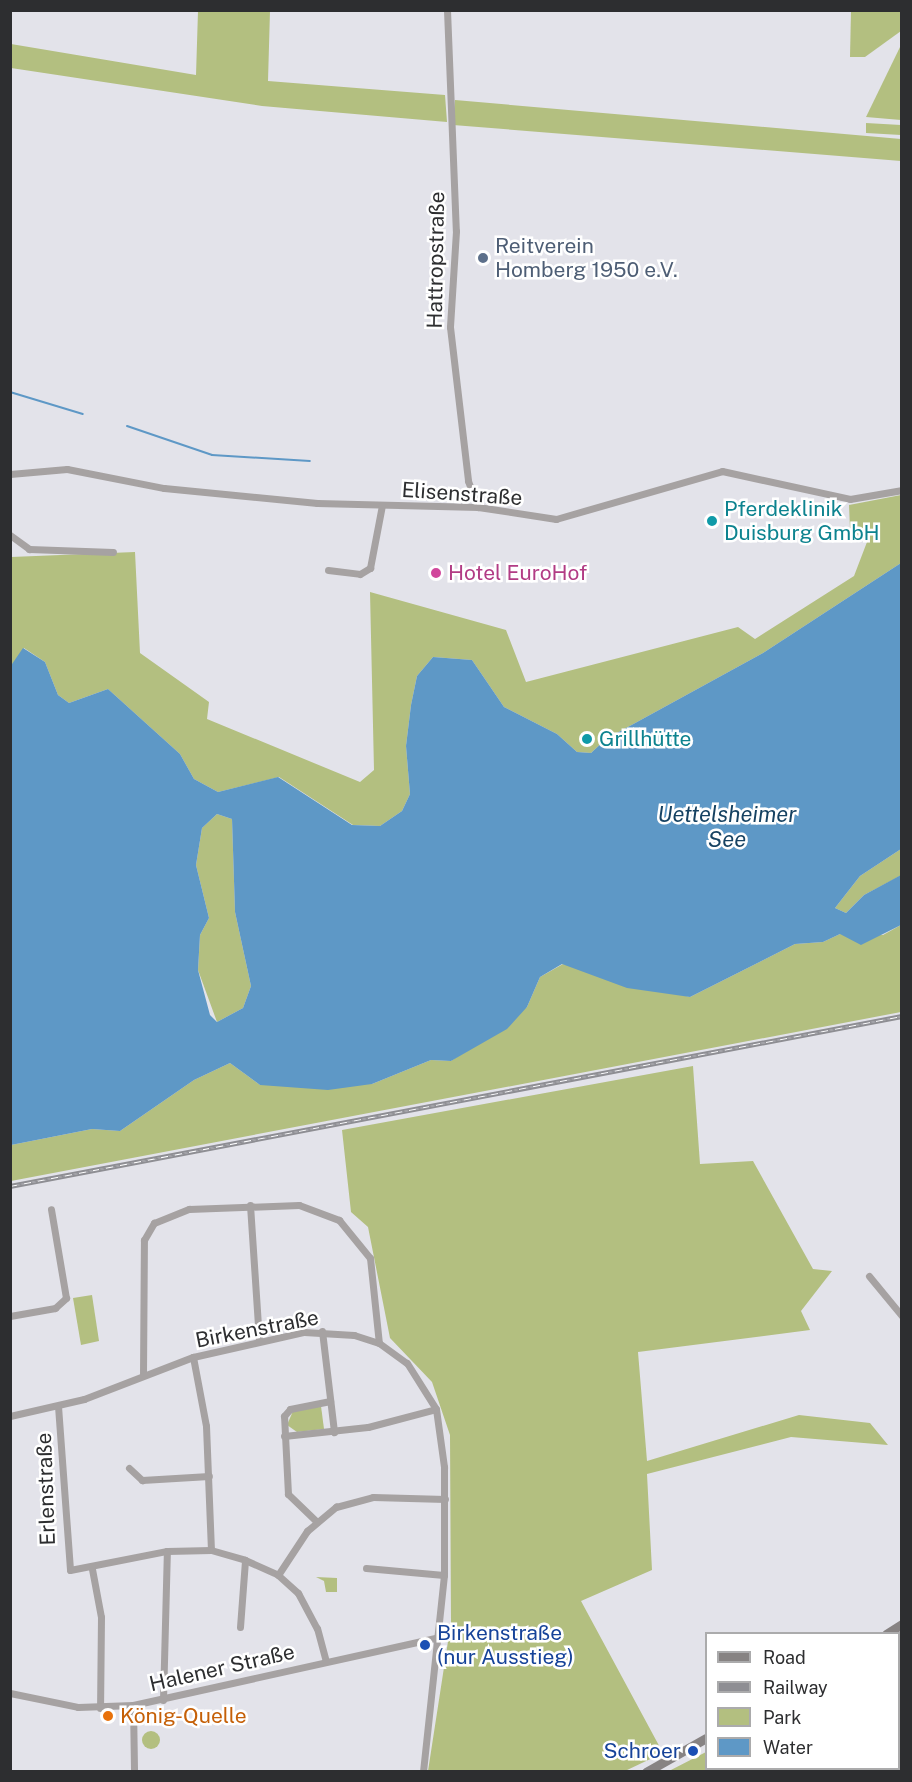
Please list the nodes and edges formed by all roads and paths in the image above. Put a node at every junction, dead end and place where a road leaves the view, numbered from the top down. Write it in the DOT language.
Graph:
graph roads {
  1 [pos="447,10"];
  2 [pos="10,474"];
  3 [pos="902,490"];
  4 [pos="382,505"];
  5 [pos="478,507"];
  6 [pos="10,536"];
  7 [pos="113,552"];
  8 [pos="328,570"];
  9 [pos="249,1205"];
  10 [pos="51,1209"];
  11 [pos="869,1276"];
  12 [pos="10,1316"];
  13 [pos="902,1316"];
  14 [pos="322,1331"];
  15 [pos="260,1341"];
  16 [pos="379,1343"];
  17 [pos="192,1357"];
  18 [pos="143,1375"];
  19 [pos="330,1401"];
  20 [pos="58,1406"];
  21 [pos="436,1409"];
  22 [pos="10,1416"];
  23 [pos="334,1432"];
  24 [pos="284,1436"];
  25 [pos="129,1468"];
  26 [pos="209,1476"];
  27 [pos="445,1499"];
  28 [pos="316,1521"];
  29 [pos="211,1550"];
  30 [pos="167,1551"];
  31 [pos="245,1560"];
  32 [pos="366,1568"];
  33 [pos="92,1569"];
  34 [pos="278,1575"];
  35 [pos="444,1575"];
  36 [pos="902,1624"];
  37 [pos="240,1626"];
  38 [pos="889,1632"];
  39 [pos="439,1637"];
  40 [pos="326,1661"];
  41 [pos="10,1693"];
  42 [pos="163,1700"];
  43 [pos="133,1705"];
  44 [pos="100,1708"];
  45 [pos="705,1739"];
  46 [pos="134,1772"];
  47 [pos="423,1772"];
  48 [pos="646,1772"];
  1 -- 5 [label="street, Hattropstraße"];
  2 -- 4 [label="street, Elisenstraße"];
  3 -- 5 [label="street, Elisenstraße"];
  4 -- 5 [label="street, Elisenstraße"];
  4 -- 8 [label="street"];
  6 -- 7 [label="street"];
  9 -- 15 [label="street"];
  9 -- 16 [label="street"];
  9 -- 18 [label="street"];
  10 -- 12 [label="street"];
  11 -- 13 [label="street"];
  14 -- 15 [label="street, Birkenstraße"];
  14 -- 16 [label="street, Birkenstraße"];
  14 -- 19 [label="street"];
  15 -- 17 [label="street, Birkenstraße"];
  16 -- 21 [label="street, Birkenstraße"];
  17 -- 18 [label="street, Birkenstraße"];
  17 -- 26 [label="street"];
  18 -- 20 [label="street, Birkenstraße"];
  19 -- 23 [label="street"];
  19 -- 24 [label="street"];
  20 -- 22 [label="street, Birkenstraße"];
  20 -- 33 [label="street, Erlenstraße"];
  21 -- 23 [label="street"];
  21 -- 27 [label="street, Birkenstraße"];
  23 -- 24 [label="street"];
  24 -- 28 [label="street"];
  25 -- 26 [label="street"];
  26 -- 29 [label="street"];
  27 -- 28 [label="street"];
  27 -- 35 [label="street, Birkenstraße"];
  28 -- 34 [label="street"];
  29 -- 30 [label="street"];
  29 -- 31 [label="street"];
  30 -- 33 [label="street"];
  30 -- 42 [label="street"];
  31 -- 34 [label="street"];
  31 -- 37 [label="street"];
  32 -- 35 [label="street"];
  33 -- 44 [label="street"];
  34 -- 40 [label="street"];
  35 -- 39 [label="street, Birkenstraße"];
  36 -- 38 [label="main road"];
  39 -- 40 [label="street, Halener Straße"];
  39 -- 47 [label="street, Birkenstraße"];
  40 -- 42 [label="street, Halener Straße"];
  41 -- 44 [label="street, Halener Straße"];
  42 -- 43 [label="street, Halener Straße"];
  43 -- 44 [label="street, Halener Straße"];
  43 -- 46 [label="street"];
  45 -- 48 [label="main road"];
}
